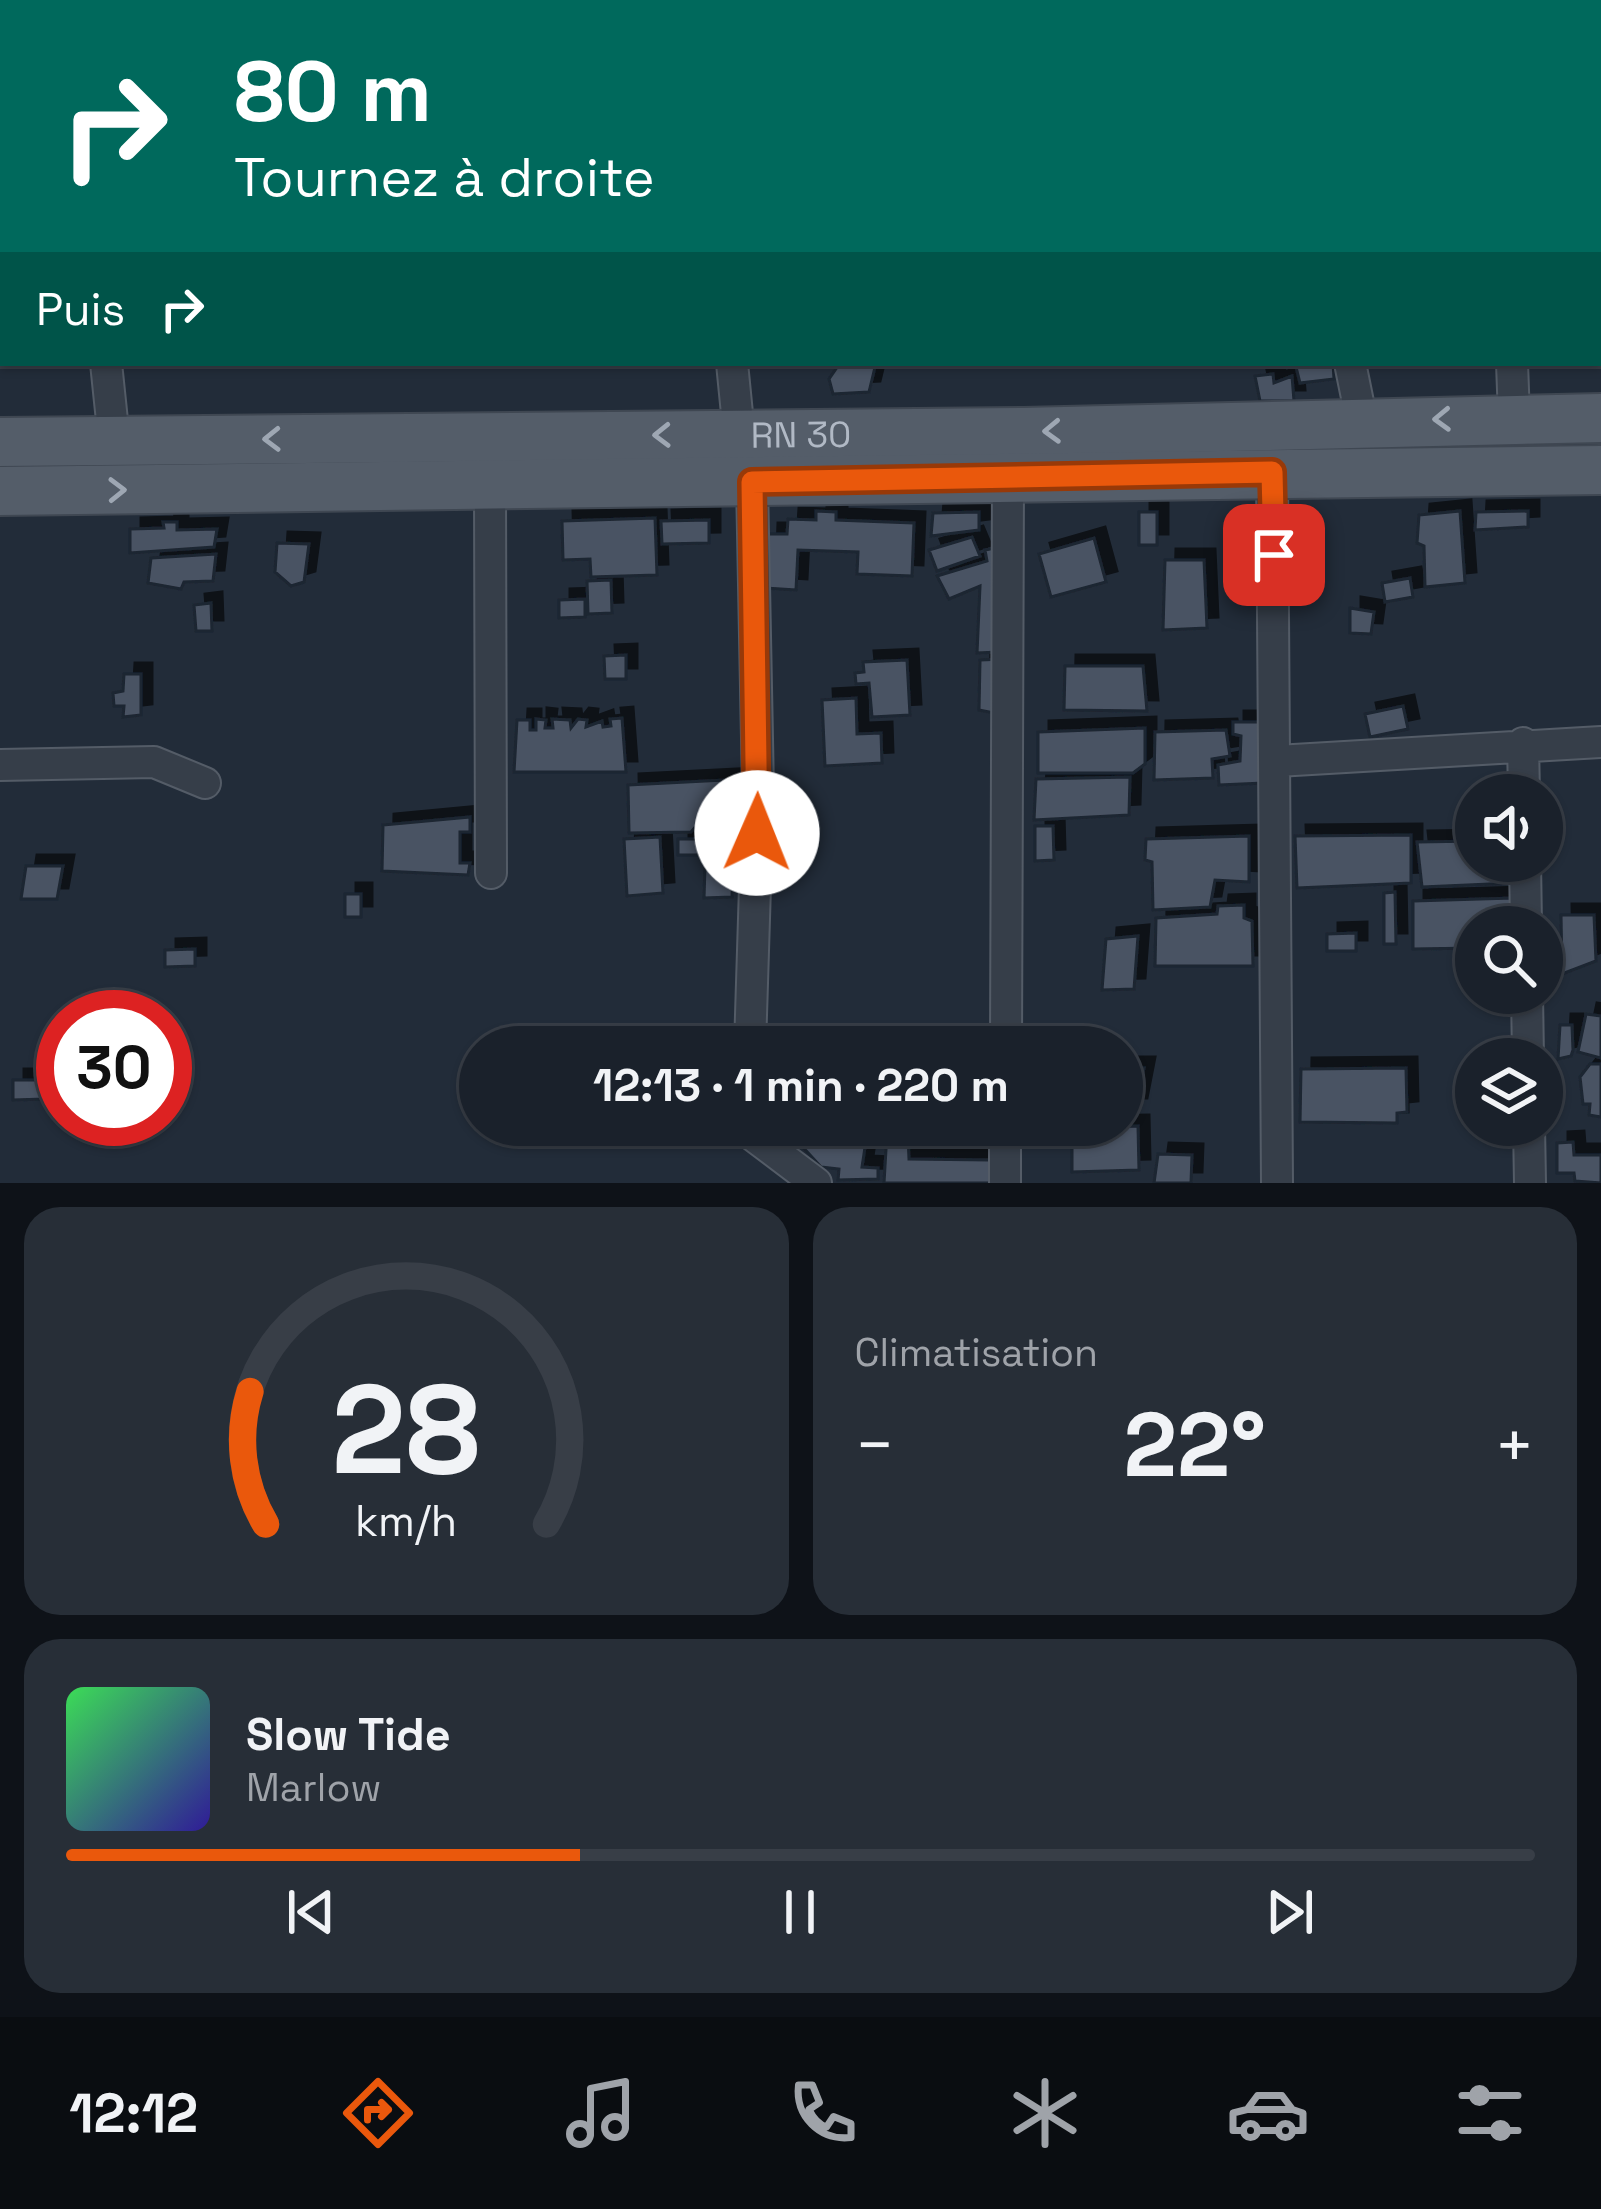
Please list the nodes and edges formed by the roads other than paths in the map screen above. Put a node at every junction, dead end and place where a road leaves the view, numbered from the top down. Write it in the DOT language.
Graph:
graph roads {
  1 [pos="106,366"];
  2 [pos="732,366"];
  3 [pos="1351,366"];
  4 [pos="1512,366"];
  5 [pos="1514,417"];
  6 [pos="1601,418"];
  7 [pos="1361,422"];
  8 [pos="739,434"];
  9 [pos="113,440"];
  10 [pos="0,442"];
  11 [pos="1601,470"];
  12 [pos="1272,472"];
  13 [pos="1009,478"];
  14 [pos="752,482"];
  15 [pos="490,487"];
  16 [pos="0,491"];
  17 [pos="1601,742"];
  18 [pos="1523,743"];
  19 [pos="1277,761"];
  20 [pos="0,765"];
  21 [pos="1524,774"];
  22 [pos="205,783"];
  23 [pos="491,873"];
  24 [pos="750,1026"];
  25 [pos="1006,1026"];
  26 [pos="767,1146"];
  27 [pos="1006,1146"];
  28 [pos="1529,1146"];
  29 [pos="816,1183"];
  30 [pos="1005,1183"];
  31 [pos="1276,1183"];
  32 [pos="1530,1183"];
  1 -- 9 [label="street"];
  2 -- 8 [label="street"];
  3 -- 7 [label="street"];
  4 -- 5 [label="street"];
  5 -- 6 [label="main road, RN 30 / RN 30"];
  5 -- 7 [label="main road, RN 30 / RN 30, one-way"];
  7 -- 8 [label="main road, RN 30 / RN 30, one-way"];
  8 -- 9 [label="main road, RN 30 / RN 30, one-way"];
  9 -- 10 [label="main road, RN 30 / RN 30"];
  11 -- 12 [label="main road, RN 30"];
  12 -- 13 [label="main road, RN 30"];
  12 -- 19 [label="street"];
  13 -- 14 [label="main road, RN 30"];
  13 -- 25 [label="street"];
  14 -- 15 [label="main road, RN 30"];
  14 -- 24 [label="street"];
  16 -- 15 [label="main road, RN 30, one-way"];
  15 -- 23 [label="street"];
  17 -- 18 [label="street"];
  18 -- 19 [label="street"];
  18 -- 21 [label="street"];
  19 -- 31 [label="street"];
  20 -- 22 [label="street"];
  26 -- 29 [label="street"];
  27 -- 30 [label="street"];
  28 -- 32 [label="street"];
}
